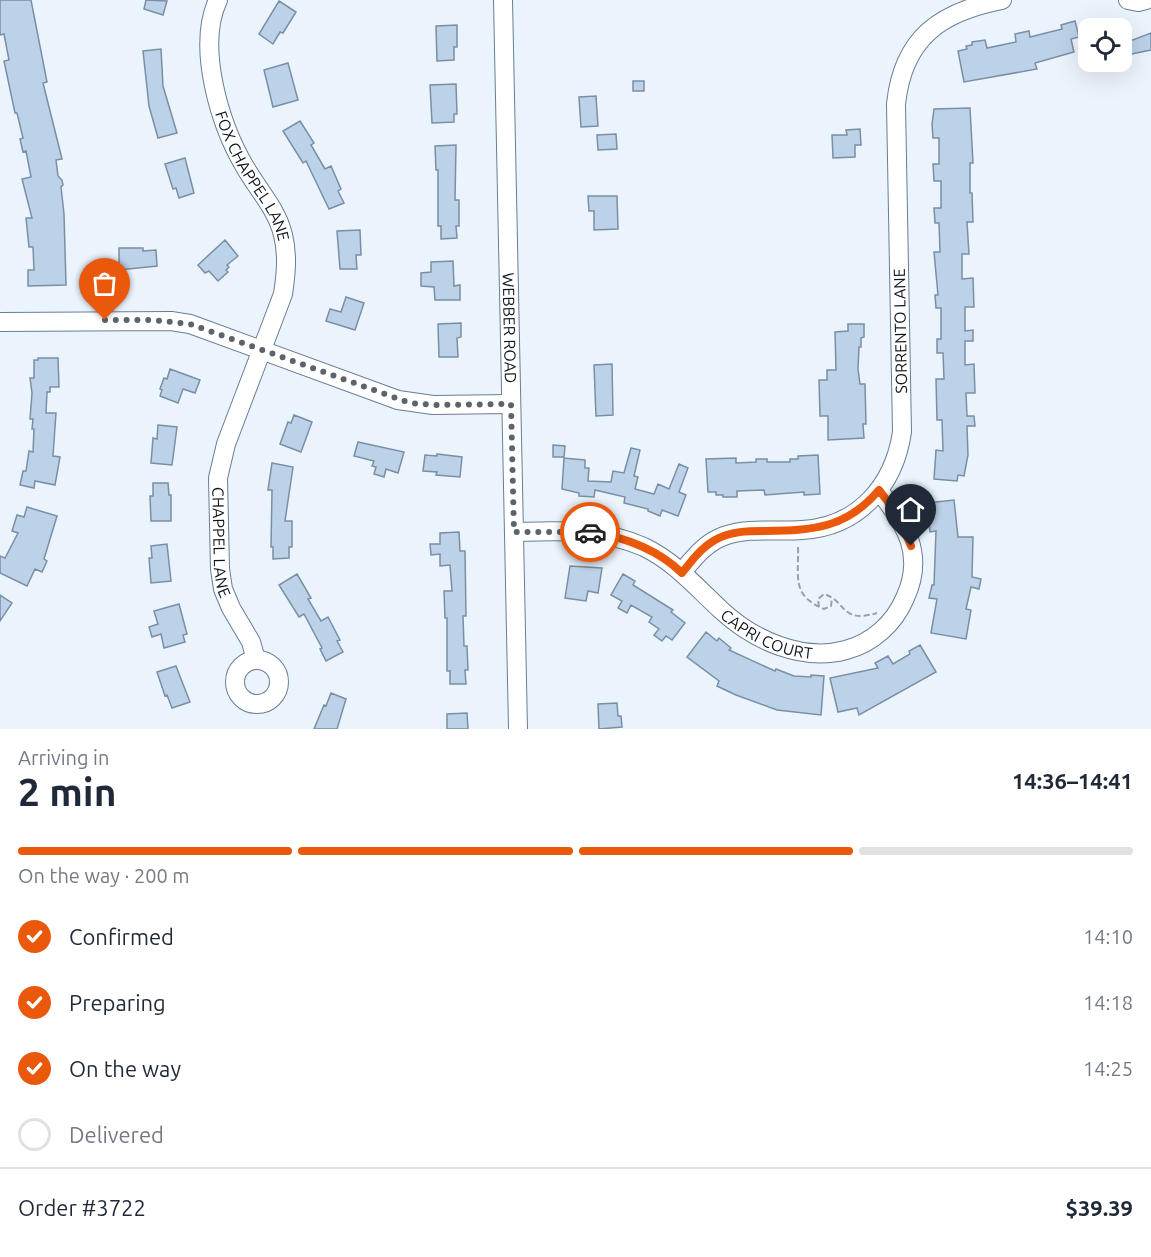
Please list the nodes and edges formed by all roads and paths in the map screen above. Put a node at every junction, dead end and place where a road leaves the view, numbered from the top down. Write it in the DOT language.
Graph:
graph roads {
  1 [pos="218,0"];
  2 [pos="503,0"];
  3 [pos="1002,0"];
  4 [pos="1128,0"];
  5 [pos="1146,0"];
  6 [pos="0,322"];
  7 [pos="262,350"];
  8 [pos="511,404"];
  9 [pos="879,490"];
  10 [pos="514,532"];
  11 [pos="798,547"];
  12 [pos="682,573"];
  13 [pos="832,598"];
  14 [pos="819,607"];
  15 [pos="894,618"];
  16 [pos="256,660"];
  17 [pos="518,729"];
  1 -- 7 [label="street, FOX CHAPPEL LANE"];
  2 -- 8 [label="street, WEBBER ROAD"];
  3 -- 9 [label="street, SORRENTO LANE"];
  4 -- 5 [label="street"];
  6 -- 7 [label="street"];
  7 -- 8 [label="street"];
  7 -- 16 [label="street, CHAPPEL LANE"];
  8 -- 10 [label="street, WEBBER ROAD"];
  9 -- 12 [label="street, SORRENTO LANE"];
  9 -- 15 [label="street, CAPRI COURT"];
  10 -- 12 [label="street, CAPRI COURT"];
  10 -- 17 [label="street, WEBBER ROAD"];
  11 -- 14 [label="path"];
  12 -- 15 [label="street, CAPRI COURT"];
  13 -- 14 [label="path"];
  13 -- 14 [label="path"];
  13 -- 15 [label="path"];
}
